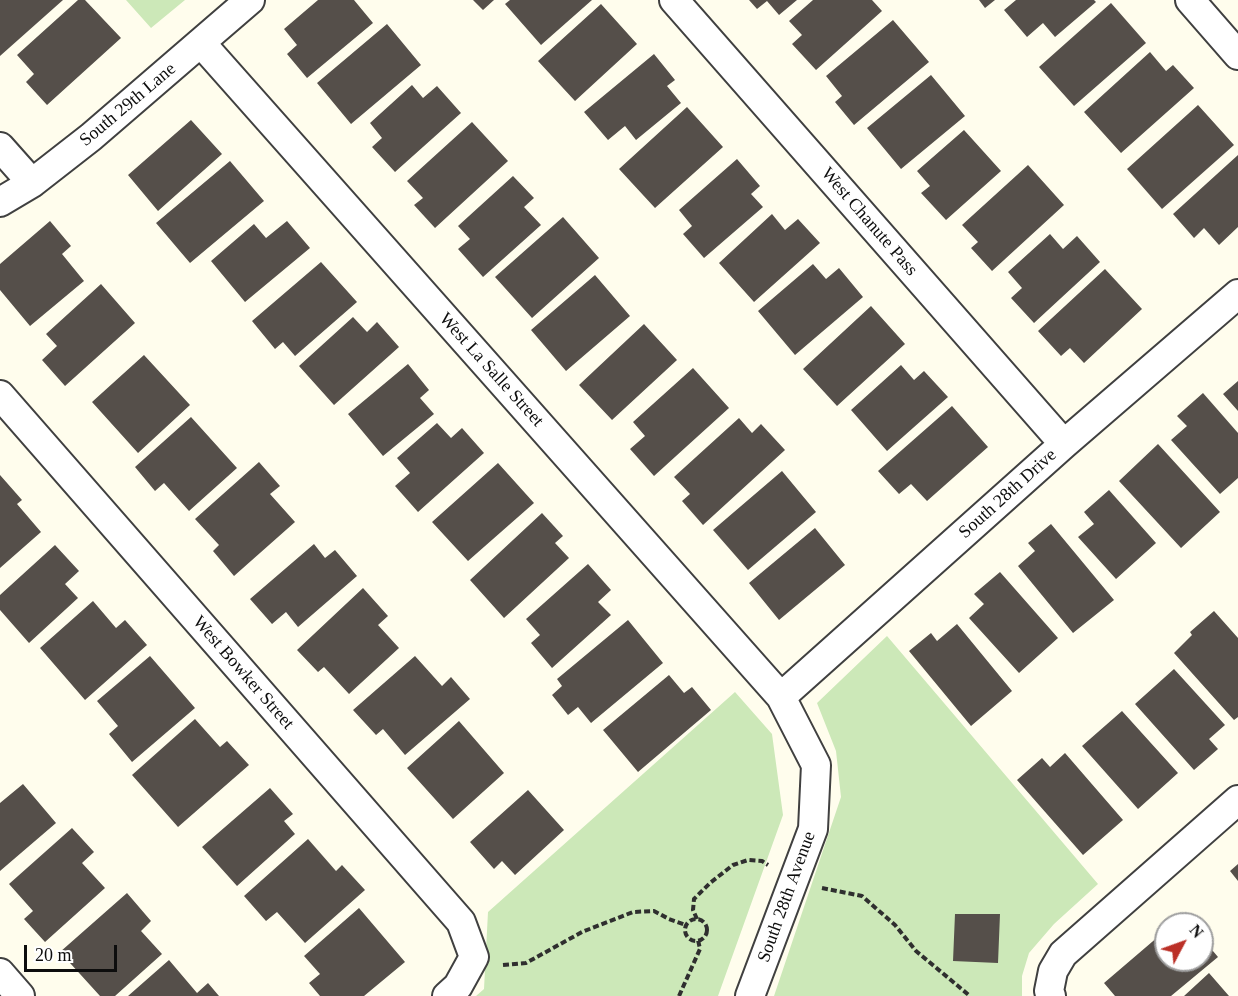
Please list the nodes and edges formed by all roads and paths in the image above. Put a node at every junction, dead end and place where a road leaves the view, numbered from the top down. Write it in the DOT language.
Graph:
graph roads {
  1 [pos="250,0"];
  2 [pos="674,0"];
  3 [pos="1190,0"];
  4 [pos="201,43"];
  5 [pos="1238,55"];
  6 [pos="0,147"];
  7 [pos="33,183"];
  8 [pos="0,202"];
  9 [pos="1238,294"];
  10 [pos="0,395"];
  11 [pos="1064,444"];
  12 [pos="781,696"];
  13 [pos="1238,800"];
  14 [pos="794,880"];
  15 [pos="697,919"];
  16 [pos="686,925"];
  17 [pos="698,940"];
  18 [pos="474,957"];
  19 [pos="0,973"];
  20 [pos="1050,994"];
  21 [pos="20,996"];
  22 [pos="447,996"];
  23 [pos="679,996"];
  24 [pos="750,996"];
  25 [pos="970,996"];
  1 -- 4 [label="street, South 29th Lane"];
  2 -- 11 [label="street, West Chanute Pass"];
  3 -- 5 [label="street"];
  4 -- 7 [label="street, South 29th Lane"];
  4 -- 12 [label="street, West La Salle Street"];
  6 -- 7 [label="street"];
  7 -- 8 [label="street, South 29th Lane"];
  9 -- 11 [label="street, South 28th Drive"];
  10 -- 18 [label="street, West Bowker Street"];
  11 -- 12 [label="street, South 28th Drive"];
  12 -- 14 [label="street, South 28th Avenue"];
  13 -- 20 [label="street"];
  14 -- 15 [label="path"];
  14 -- 24 [label="street, South 28th Avenue"];
  14 -- 25 [label="path"];
  15 -- 16 [label="path"];
  15 -- 17 [label="path"];
  16 -- 17 [label="path"];
  16 -- 18 [label="path"];
  17 -- 23 [label="path"];
  18 -- 22 [label="street"];
  19 -- 21 [label="street"];
}
